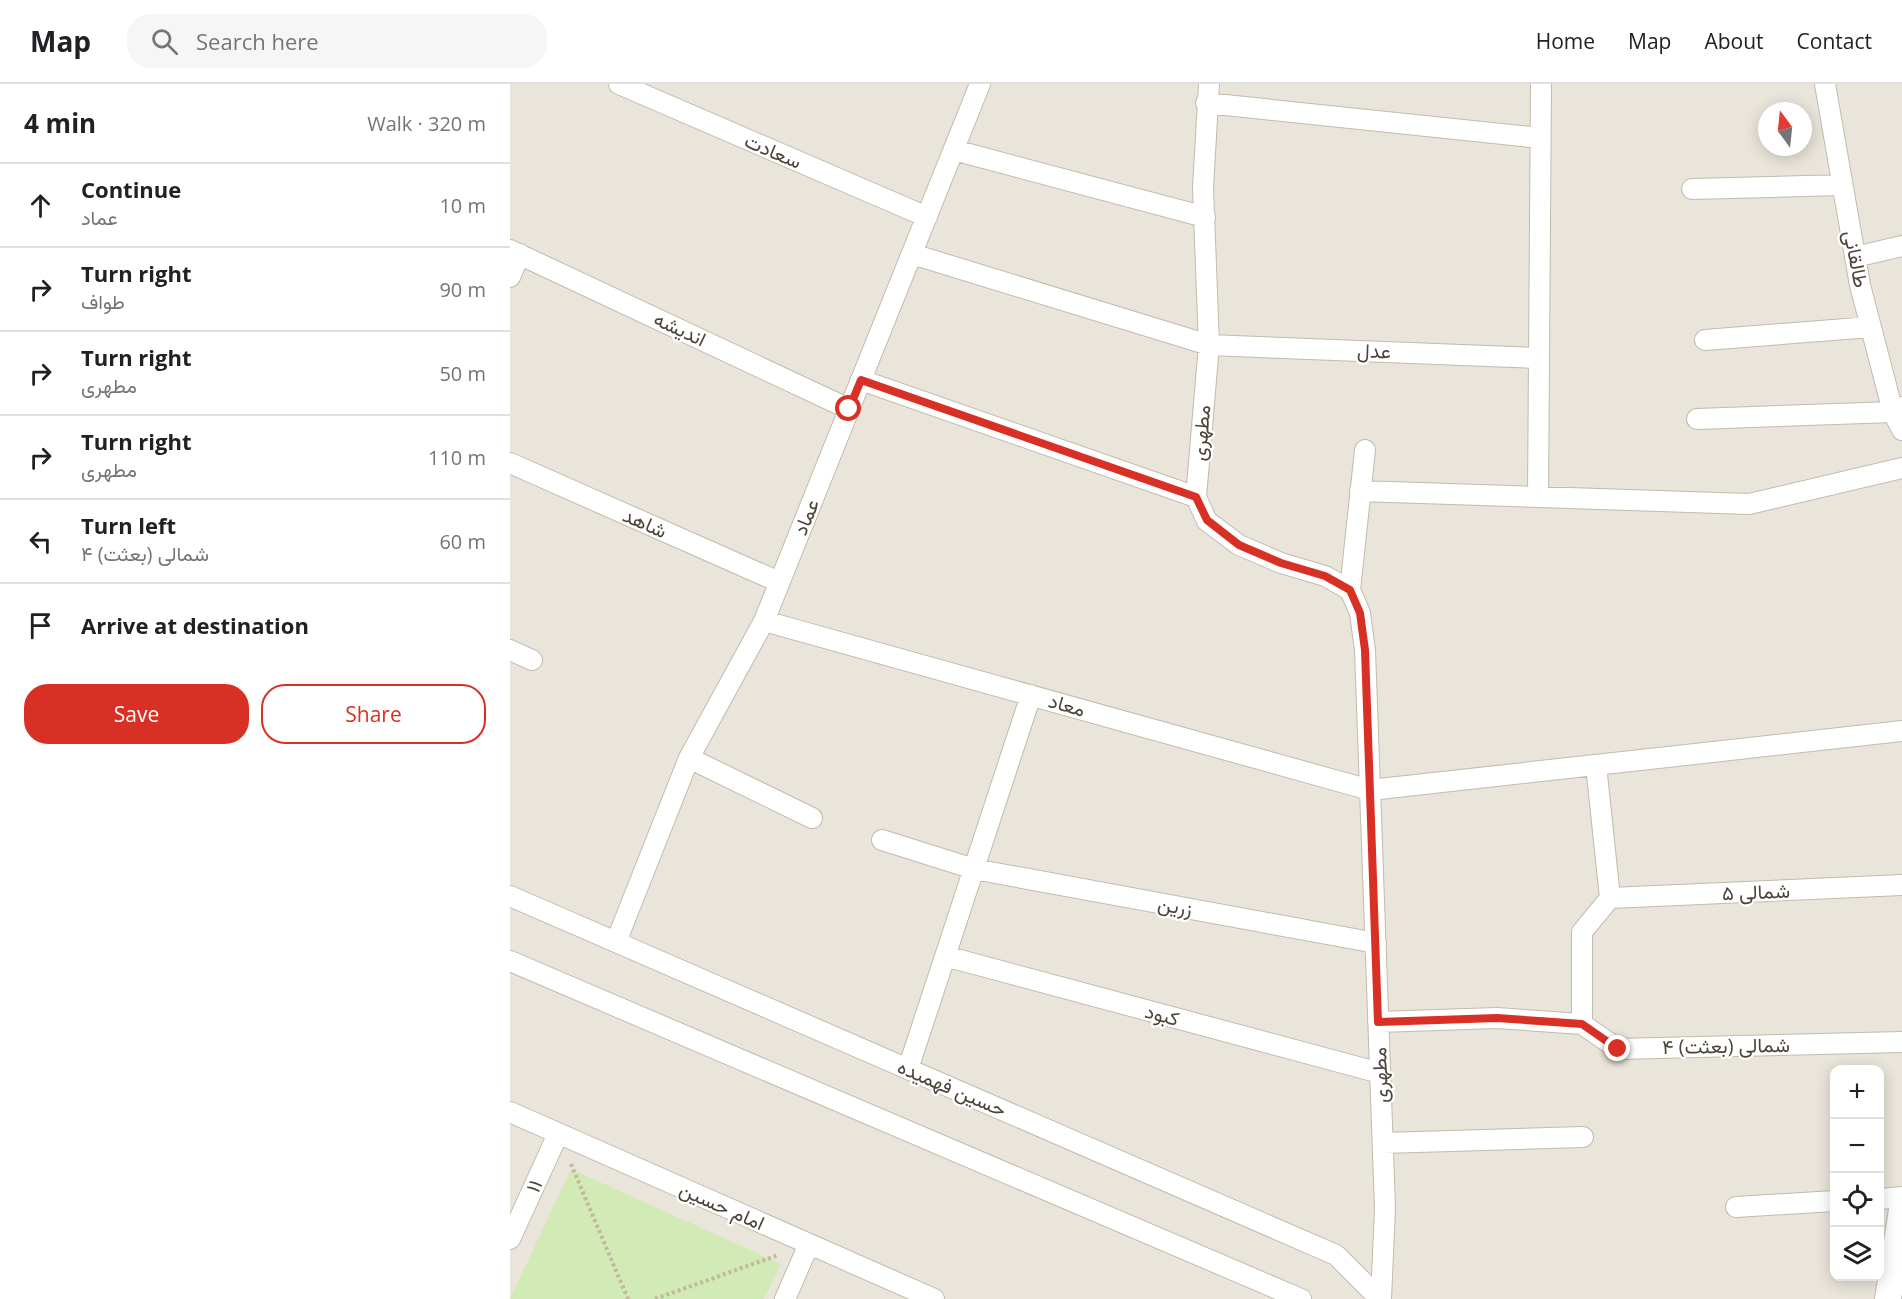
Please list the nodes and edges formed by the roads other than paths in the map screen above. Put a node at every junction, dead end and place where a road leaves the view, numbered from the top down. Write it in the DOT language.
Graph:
graph roads {
  1 [pos="619,84"];
  2 [pos="980,84"];
  3 [pos="1541,84"];
  4 [pos="1825,84"];
  5 [pos="1208,93"];
  6 [pos="1540,138"];
  7 [pos="954,150"];
  8 [pos="1842,185"];
  9 [pos="1692,189"];
  10 [pos="927,217"];
  11 [pos="1205,217"];
  12 [pos="1902,246"];
  13 [pos="515,252"];
  14 [pos="912,254"];
  15 [pos="1855,257"];
  16 [pos="510,277"];
  17 [pos="1871,327"];
  18 [pos="1705,340"];
  19 [pos="1209,345"];
  20 [pos="1539,358"];
  21 [pos="861,380"];
  22 [pos="849,409"];
  23 [pos="1899,416"];
  24 [pos="1697,419"];
  25 [pos="1365,450"];
  26 [pos="510,463"];
  27 [pos="1902,468"];
  28 [pos="1360,491"];
  29 [pos="1196,497"];
  30 [pos="1539,497"];
  31 [pos="779,582"];
  32 [pos="1350,590"];
  33 [pos="764,621"];
  34 [pos="510,650"];
  35 [pos="532,660"];
  36 [pos="1031,695"];
  37 [pos="1902,731"];
  38 [pos="689,758"];
  39 [pos="1596,765"];
  40 [pos="1370,790"];
  41 [pos="812,818"];
  42 [pos="882,840"];
  43 [pos="974,869"];
  44 [pos="1902,885"];
  45 [pos="510,896"];
  46 [pos="1610,898"];
  47 [pos="616,942"];
  48 [pos="1376,943"];
  49 [pos="945,956"];
  50 [pos="510,961"];
  51 [pos="1378,1022"];
  52 [pos="1582,1024"];
  53 [pos="1902,1042"];
  54 [pos="908,1069"];
  55 [pos="1380,1073"];
  56 [pos="510,1112"];
  57 [pos="558,1134"];
  58 [pos="1583,1137"];
  59 [pos="1383,1143"];
  60 [pos="1902,1197"];
  61 [pos="1884,1199"];
  62 [pos="1830,1201"];
  63 [pos="1736,1207"];
  64 [pos="1902,1210"];
  65 [pos="510,1239"];
  66 [pos="809,1244"];
  67 [pos="913,1295"];
  68 [pos="785,1299"];
  69 [pos="934,1299"];
  70 [pos="1301,1299"];
  71 [pos="1381,1299"];
  72 [pos="1888,1299"];
  1 -- 10 [label="street, سعادت"];
  2 -- 7 [label="street, عماد"];
  3 -- 6 [label="street"];
  4 -- 8 [label="street, طالقانی"];
  5 -- 6 [label="street"];
  5 -- 11 [label="street, مطهری"];
  6 -- 20 [label="street"];
  7 -- 10 [label="street, عماد"];
  7 -- 11 [label="street"];
  8 -- 9 [label="street"];
  8 -- 15 [label="street, طالقانی"];
  10 -- 14 [label="street, عماد"];
  11 -- 19 [label="street, مطهری"];
  12 -- 15 [label="street"];
  13 -- 16 [label="street"];
  13 -- 22 [label="street, اندیشه"];
  14 -- 19 [label="street, عدل"];
  14 -- 21 [label="street, عماد"];
  15 -- 17 [label="street, طالقانی"];
  17 -- 18 [label="street"];
  17 -- 23 [label="street, طالقانی"];
  19 -- 20 [label="street, عدل"];
  19 -- 29 [label="street, مطهری"];
  20 -- 30 [label="street"];
  21 -- 22 [label="street, عماد"];
  21 -- 29 [label="street"];
  22 -- 31 [label="street, عماد"];
  23 -- 24 [label="street"];
  25 -- 28 [label="street"];
  26 -- 31 [label="street, شاهد"];
  27 -- 30 [label="street"];
  28 -- 30 [label="street"];
  28 -- 32 [label="street"];
  29 -- 32 [label="street"];
  31 -- 33 [label="street, عماد"];
  32 -- 40 [label="street, مطهری"];
  33 -- 36 [label="street, معاد"];
  33 -- 38 [label="street, عماد"];
  34 -- 35 [label="street"];
  36 -- 40 [label="street, معاد"];
  36 -- 43 [label="street"];
  37 -- 39 [label="street"];
  38 -- 41 [label="street"];
  38 -- 47 [label="street, عماد"];
  39 -- 40 [label="street"];
  39 -- 46 [label="street"];
  40 -- 48 [label="street, مطهری"];
  42 -- 43 [label="street, زرین"];
  43 -- 48 [label="street, زرین"];
  43 -- 49 [label="street"];
  44 -- 46 [label="street, ۵ شمالی"];
  45 -- 47 [label="street, حسین فهمیده"];
  46 -- 52 [label="street"];
  47 -- 54 [label="street, حسین فهمیده"];
  48 -- 51 [label="street, مطهری"];
  49 -- 54 [label="street"];
  49 -- 55 [label="street, کبود"];
  50 -- 70 [label="street"];
  51 -- 52 [label="street"];
  51 -- 55 [label="street, مطهری"];
  52 -- 53 [label="street, ۴ شمالی (بعثت)"];
  54 -- 71 [label="street, حسین فهمیده"];
  55 -- 59 [label="street, مطهری"];
  56 -- 57 [label="street, امام حسین"];
  57 -- 65 [label="street, ۱۱"];
  57 -- 66 [label="street, امام حسین"];
  58 -- 59 [label="street"];
  59 -- 71 [label="street, مطهری"];
  60 -- 61 [label="street"];
  62 -- 63 [label="street"];
  64 -- 72 [label="street"];
  66 -- 67 [label="street, امام حسین"];
  66 -- 68 [label="street"];
  67 -- 69 [label="street, امام حسین"];
}
